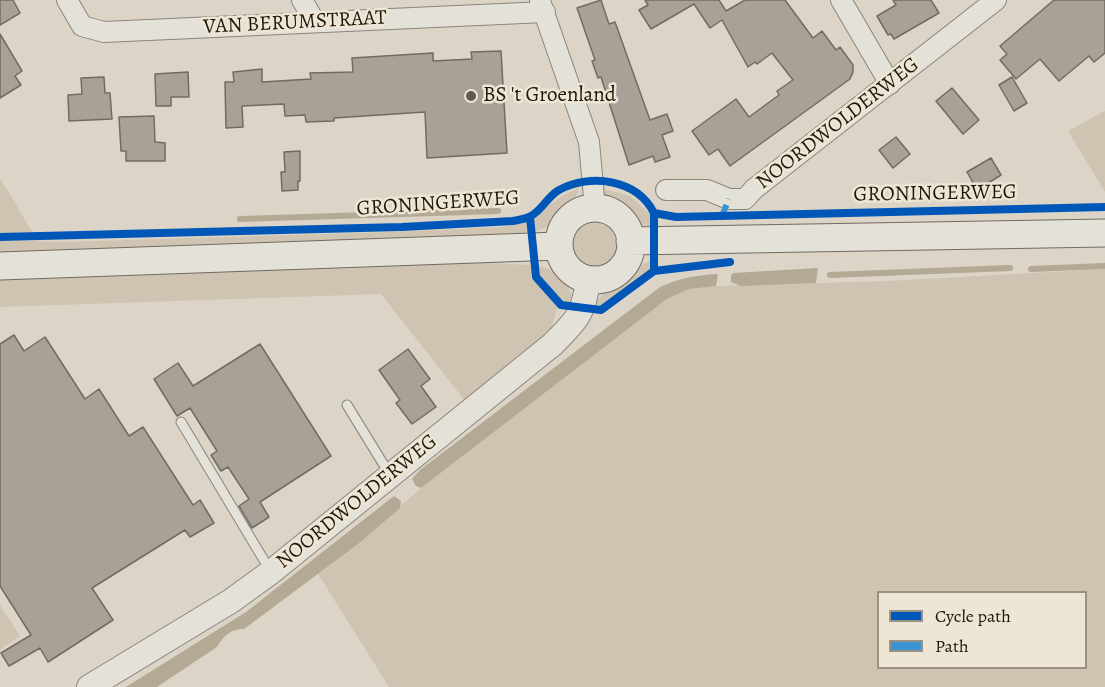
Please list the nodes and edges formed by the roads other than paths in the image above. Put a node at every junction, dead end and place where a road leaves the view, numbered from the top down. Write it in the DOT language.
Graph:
graph roads {
  1 [pos="67,0"];
  2 [pos="302,0"];
  3 [pos="841,0"];
  4 [pos="996,0"];
  5 [pos="543,6"];
  6 [pos="315,22"];
  7 [pos="890,84"];
  8 [pos="666,190"];
  9 [pos="595,208"];
  10 [pos="1105,233"];
  11 [pos="630,241"];
  12 [pos="559,246"];
  13 [pos="0,266"];
  14 [pos="588,280"];
  15 [pos="347,405"];
  16 [pos="180,422"];
  17 [pos="390,475"];
  18 [pos="271,572"];
  19 [pos="89,687"];
  1 -- 6 [label="street, VAN BERUMSTRAAT"];
  2 -- 6 [label="street"];
  3 -- 7 [label="street"];
  4 -- 7 [label="street, NOORDWOLDERWEG"];
  5 -- 6 [label="street, VAN BERUMSTRAAT"];
  5 -- 9 [label="street"];
  7 -- 8 [label="street, NOORDWOLDERWEG"];
  9 -- 11 [label="main road"];
  9 -- 12 [label="main road"];
  10 -- 11 [label="main road, GRONINGERWEG"];
  11 -- 14 [label="main road"];
  12 -- 13 [label="main road"];
  12 -- 14 [label="main road"];
  14 -- 17 [label="street, NOORDWOLDERWEG"];
  15 -- 17 [label="lane"];
  16 -- 18 [label="lane"];
  17 -- 18 [label="street, NOORDWOLDERWEG"];
  18 -- 19 [label="street, NOORDWOLDERWEG"];
}
